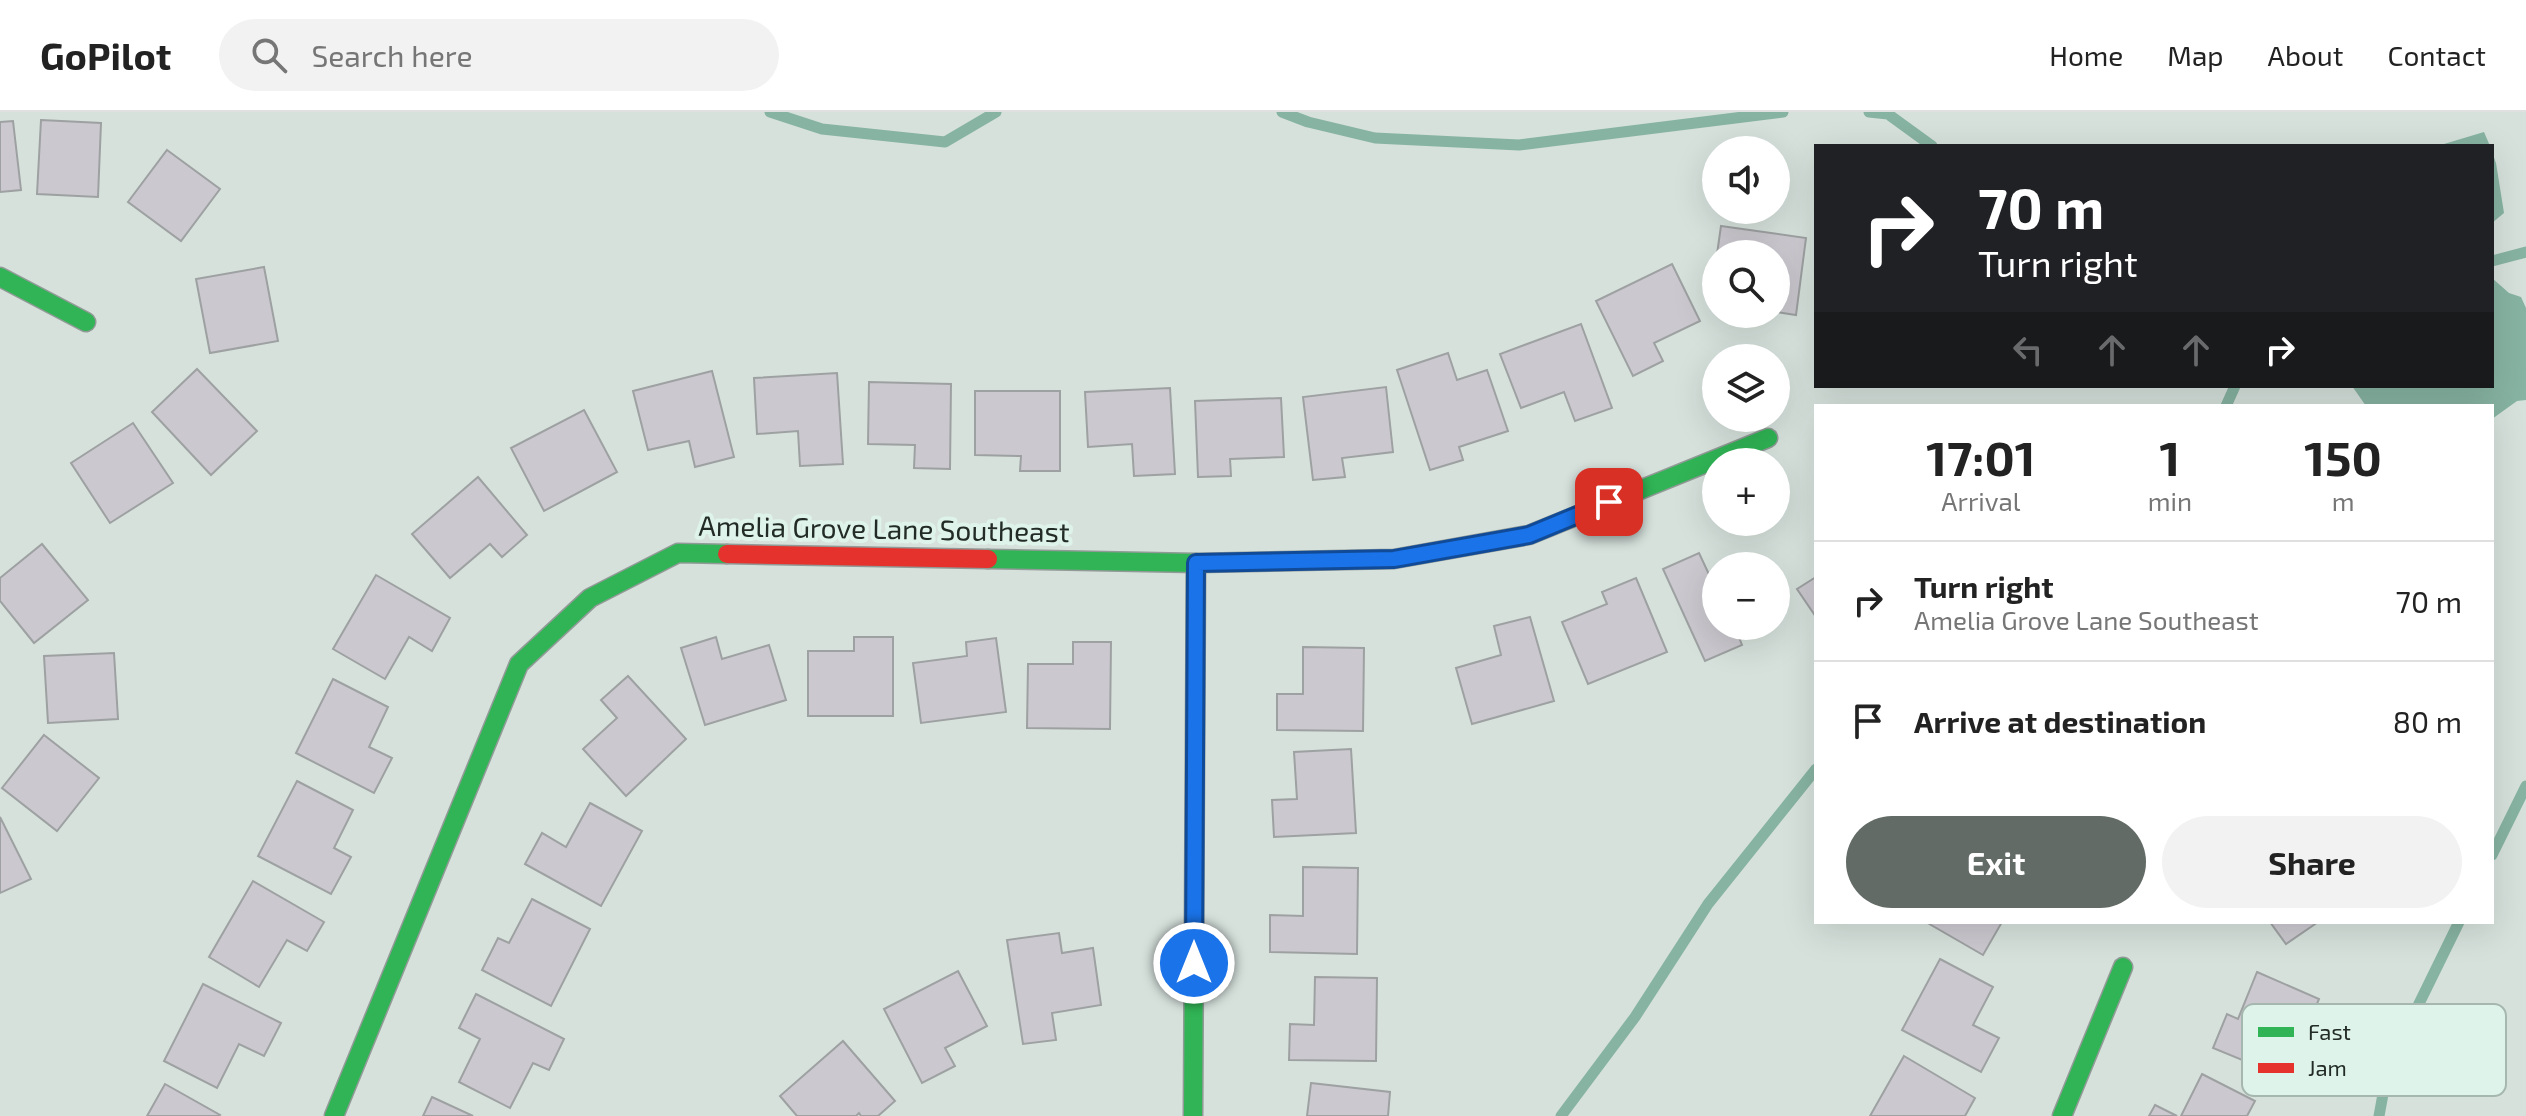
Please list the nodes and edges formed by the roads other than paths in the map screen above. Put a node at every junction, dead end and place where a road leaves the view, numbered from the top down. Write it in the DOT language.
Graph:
graph roads {
  1 [pos="0,277"];
  2 [pos="86,322"];
  3 [pos="1768,438"];
  4 [pos="1196,563"];
  5 [pos="2123,967"];
  6 [pos="334,1116"];
  7 [pos="1193,1116"];
  8 [pos="2062,1116"];
  1 -- 2 [label="street"];
  3 -- 4 [label="street, Amelia Grove Lane Southeast"];
  4 -- 6 [label="street, Amelia Grove Lane Southeast"];
  4 -- 7 [label="street"];
  5 -- 8 [label="street"];
}
